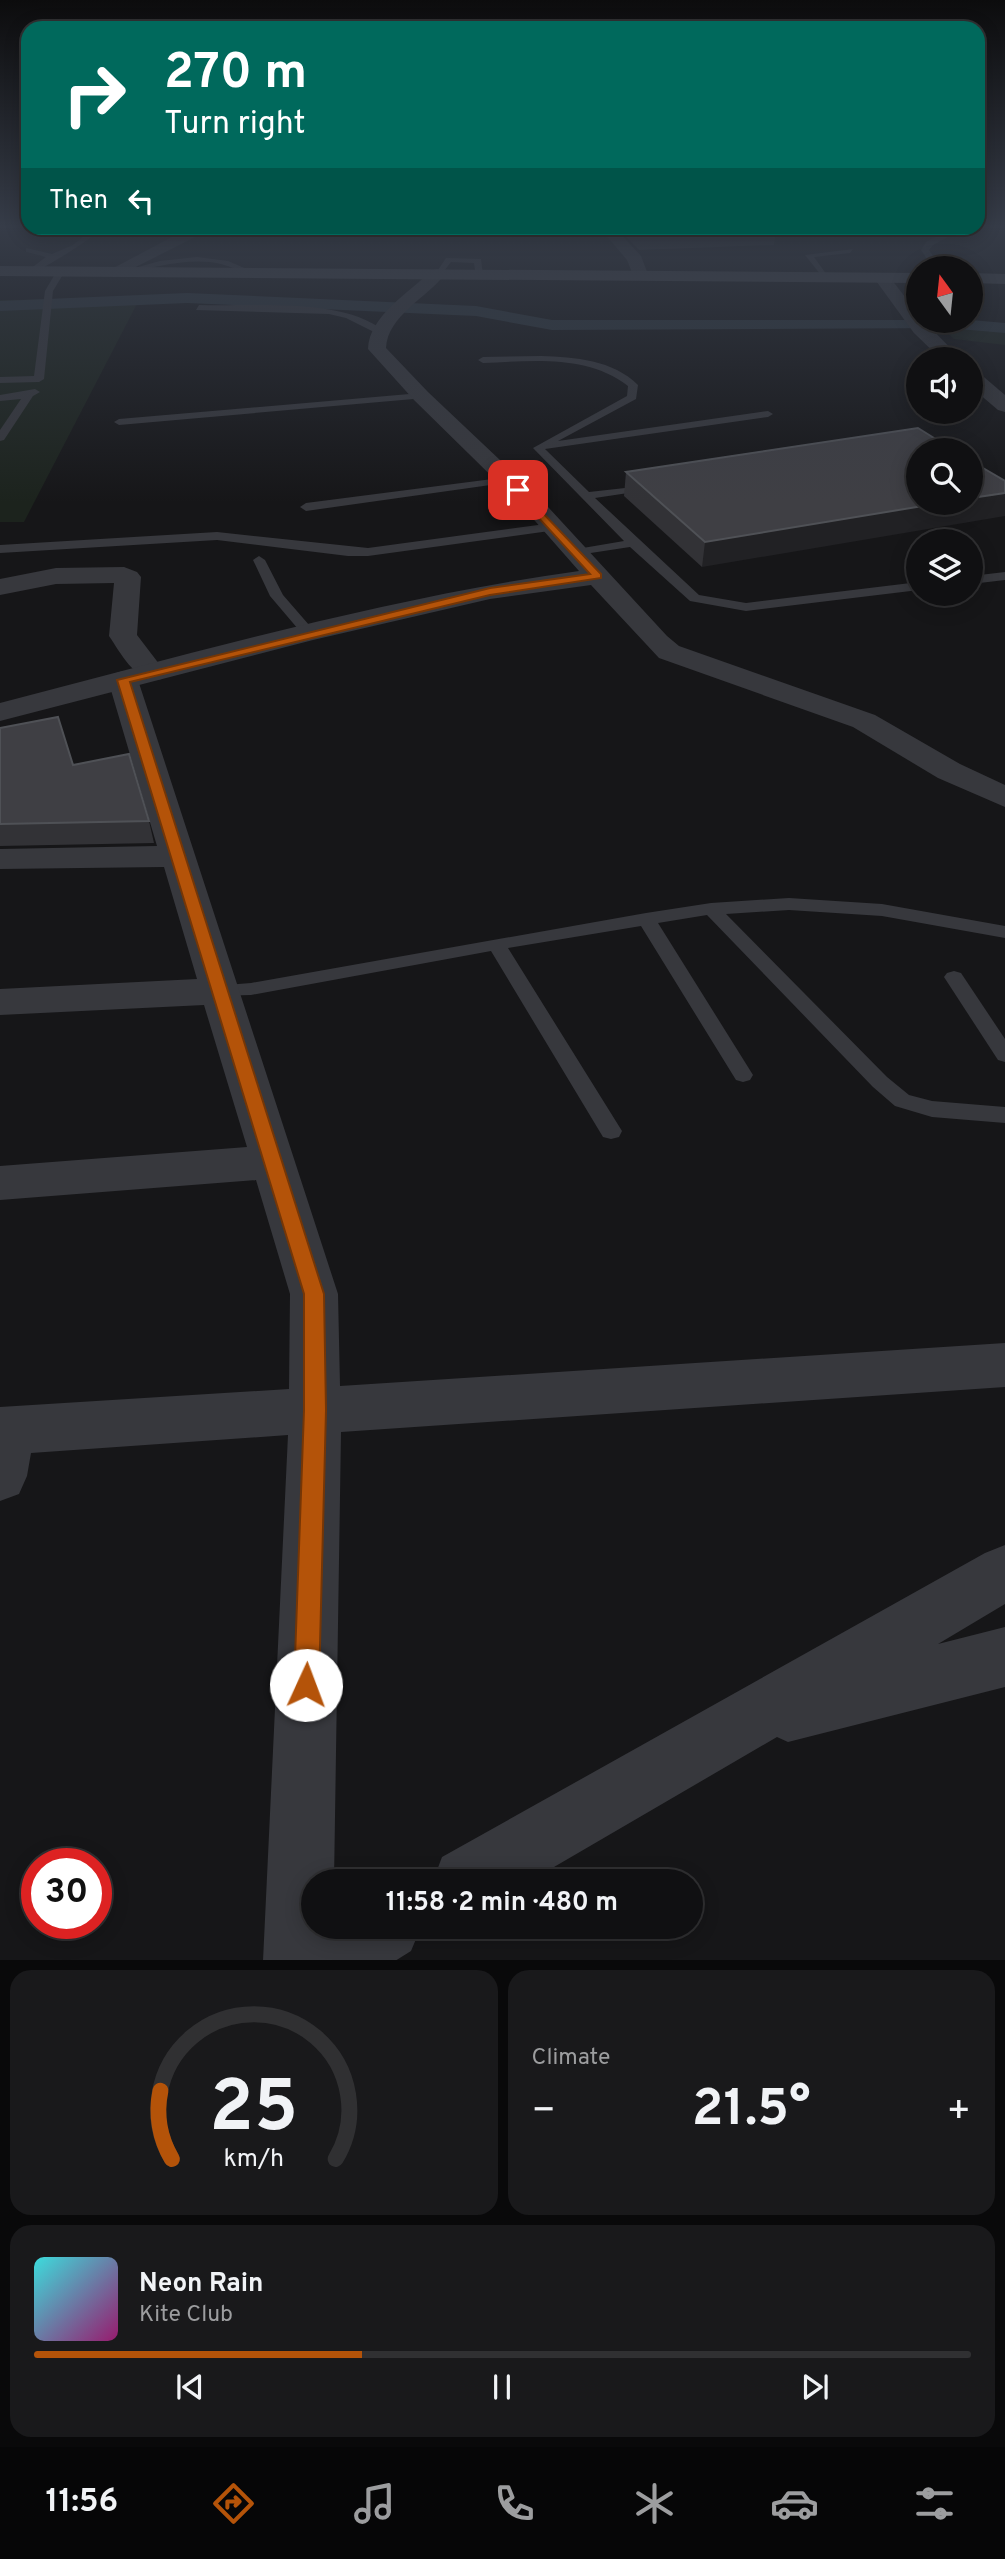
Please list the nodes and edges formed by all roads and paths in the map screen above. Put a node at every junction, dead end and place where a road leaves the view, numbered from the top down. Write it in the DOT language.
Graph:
graph roads {
  1 [pos="46,318"];
  2 [pos="360,318"];
  3 [pos="392,318"];
  4 [pos="911,318"];
  5 [pos="386,324"];
  6 [pos="939,347"];
  7 [pos="483,360"];
  8 [pos="39,379"];
  9 [pos="0,380"];
  10 [pos="983,387"];
  11 [pos="29,395"];
  12 [pos="421,396"];
  13 [pos="0,398"];
  14 [pos="1005,406"];
  15 [pos="768,414"];
  16 [pos="119,422"];
  17 [pos="0,438"];
  18 [pos="538,448"];
  19 [pos="508,480"];
  20 [pos="665,484"];
  21 [pos="587,496"];
  22 [pos="306,507"];
  23 [pos="553,527"];
  24 [pos="633,543"];
  25 [pos="0,550"];
  26 [pos="575,553"];
  27 [pos="259,560"];
  28 [pos="597,576"];
  29 [pos="1005,576"];
  30 [pos="983,579"];
  31 [pos="0,587"];
  32 [pos="906,588"];
  33 [pos="309,633"];
  34 [pos="138,676"];
  35 [pos="0,712"];
  36 [pos="1005,797"];
  37 [pos="178,856"];
  38 [pos="0,859"];
  39 [pos="710,909"];
  40 [pos="646,919"];
  41 [pos="1005,932"];
  42 [pos="496,944"];
  43 [pos="954,977"];
  44 [pos="220,991"];
  45 [pos="0,1002"];
  46 [pos="1005,1055"];
  47 [pos="743,1075"];
  48 [pos="1005,1115"];
  49 [pos="611,1131"];
  50 [pos="273,1162"];
  51 [pos="0,1183"];
  52 [pos="1005,1365"];
  53 [pos="315,1410"];
  54 [pos="3,1446"];
  55 [pos="1005,1573"];
  56 [pos="1005,1657"];
  57 [pos="745,1721"];
  58 [pos="487,1869"];
  59 [pos="366,1939"];
  60 [pos="298,1960"];
  61 [pos="330,1960"];
  1 -- 8 [label="lane"];
  2 -- 5 [label="lane"];
  3 -- 5 [label="street"];
  4 -- 6 [label="street"];
  5 -- 12 [label="street"];
  7 -- 18 [label="lane"];
  8 -- 9 [label="lane"];
  8 -- 11 [label="lane"];
  10 -- 14 [label="street"];
  11 -- 13 [label="lane"];
  11 -- 17 [label="lane"];
  12 -- 16 [label="lane"];
  12 -- 19 [label="street"];
  15 -- 18 [label="lane"];
  18 -- 21 [label="lane"];
  19 -- 22 [label="lane"];
  19 -- 23 [label="street"];
  20 -- 21 [label="lane"];
  21 -- 24 [label="lane"];
  23 -- 25 [label="lane"];
  23 -- 26 [label="street"];
  24 -- 26 [label="lane"];
  24 -- 32 [label="lane"];
  26 -- 28 [label="street"];
  27 -- 33 [label="lane"];
  28 -- 33 [label="street"];
  28 -- 36 [label="street"];
  29 -- 30 [label="lane"];
  31 -- 34 [label="street"];
  33 -- 34 [label="street"];
  34 -- 35 [label="street"];
  34 -- 37 [label="street"];
  37 -- 38 [label="street"];
  37 -- 44 [label="street"];
  39 -- 40 [label="lane"];
  39 -- 41 [label="lane"];
  39 -- 48 [label="lane"];
  40 -- 42 [label="lane"];
  40 -- 47 [label="lane"];
  42 -- 44 [label="lane"];
  42 -- 49 [label="lane"];
  43 -- 46 [label="lane"];
  44 -- 45 [label="street"];
  44 -- 50 [label="street"];
  50 -- 51 [label="street"];
  50 -- 53 [label="street"];
  52 -- 53 [label="street"];
  53 -- 54 [label="street"];
  53 -- 60 [label="street"];
  55 -- 57 [label="street"];
  56 -- 57 [label="street"];
  57 -- 58 [label="street"];
  59 -- 61 [label="street"];
}
